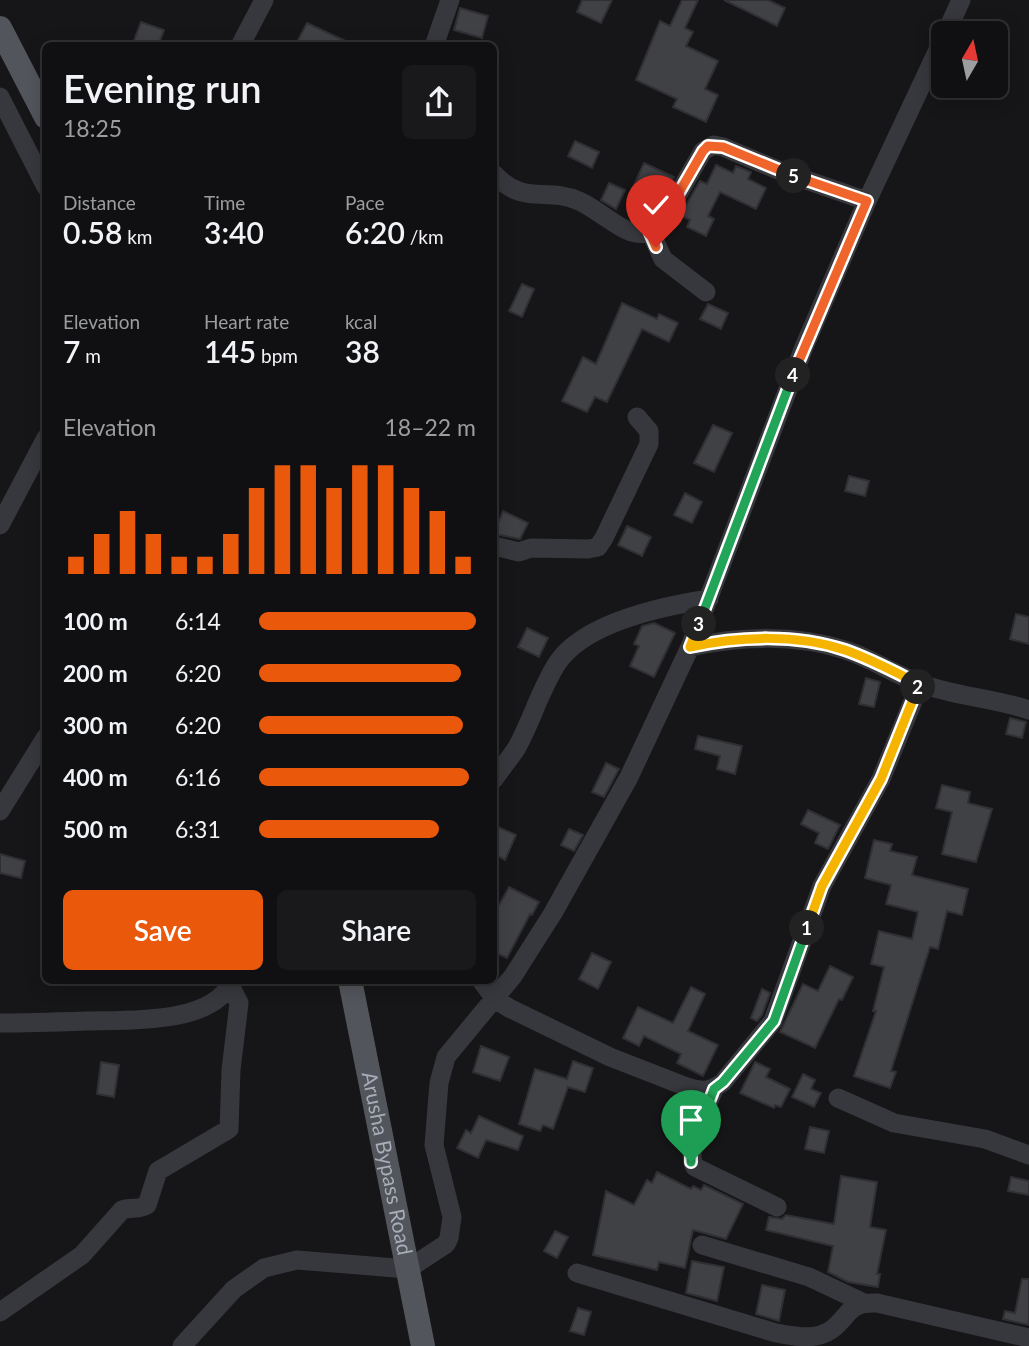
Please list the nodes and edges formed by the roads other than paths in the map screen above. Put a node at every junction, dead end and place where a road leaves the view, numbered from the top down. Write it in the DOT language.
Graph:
graph roads {
  1 [pos="264,0"];
  2 [pos="450,0"];
  3 [pos="961,0"];
  4 [pos="951,21"];
  5 [pos="0,28"];
  6 [pos="243,42"];
  7 [pos="435,42"];
  8 [pos="931,65"];
  9 [pos="0,97"];
  10 [pos="42,109"];
  11 [pos="497,177"];
  12 [pos="42,179"];
  13 [pos="867,201"];
  14 [pos="650,233"];
  15 [pos="706,292"];
  16 [pos="637,417"];
  17 [pos="42,446"];
  18 [pos="0,525"];
  19 [pos="497,547"];
  20 [pos="709,599"];
  21 [pos="690,647"];
  22 [pos="919,684"];
  23 [pos="1029,710"];
  24 [pos="42,743"];
  25 [pos="497,775"];
  26 [pos="0,811"];
  27 [pos="230,984"];
  28 [pos="231,984"];
  29 [pos="351,984"];
  30 [pos="484,984"];
  31 [pos="495,999"];
  32 [pos="0,1023"];
  33 [pos="714,1089"];
  34 [pos="838,1098"];
  35 [pos="1029,1155"];
  36 [pos="777,1207"];
  37 [pos="702,1245"];
  38 [pos="408,1269"];
  39 [pos="577,1273"];
  40 [pos="863,1303"];
  41 [pos="0,1312"];
  42 [pos="1029,1338"];
  43 [pos="182,1346"];
  44 [pos="423,1346"];
  1 -- 6 [label="street"];
  2 -- 7 [label="street"];
  3 -- 4 [label="street"];
  5 -- 10 [label="main road"];
  8 -- 13 [label="street"];
  9 -- 12 [label="street"];
  11 -- 14 [label="street"];
  13 -- 14 [label="street"];
  13 -- 20 [label="street"];
  14 -- 15 [label="street"];
  16 -- 19 [label="street"];
  17 -- 18 [label="street"];
  20 -- 21 [label="street"];
  20 -- 25 [label="street"];
  21 -- 22 [label="street"];
  21 -- 31 [label="street"];
  22 -- 23 [label="street"];
  22 -- 33 [label="street"];
  24 -- 26 [label="street"];
  27 -- 32 [label="street"];
  28 -- 41 [label="street"];
  29 -- 38 [label="main road, Arusha Bypass Road"];
  30 -- 31 [label="street"];
  31 -- 33 [label="street"];
  31 -- 38 [label="street"];
  33 -- 36 [label="street"];
  34 -- 35 [label="street"];
  37 -- 40 [label="street"];
  38 -- 43 [label="street"];
  38 -- 44 [label="main road, Arusha Bypass Road"];
  39 -- 40 [label="street"];
  40 -- 42 [label="street"];
}
